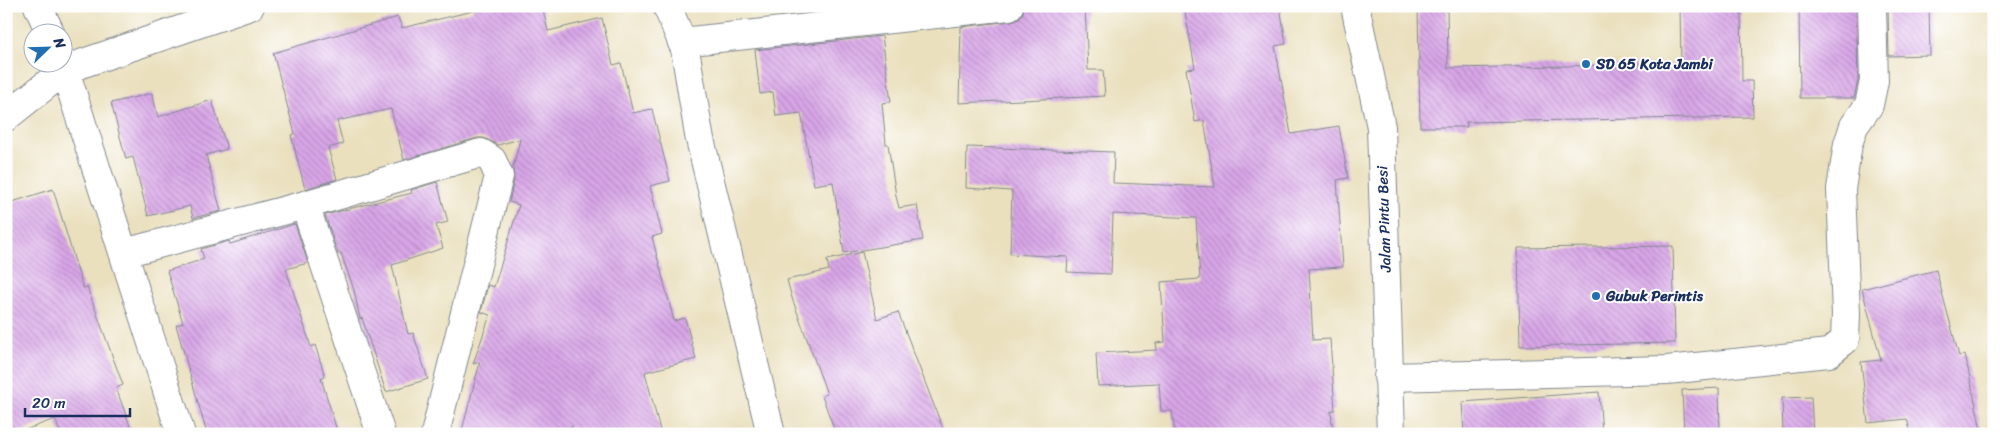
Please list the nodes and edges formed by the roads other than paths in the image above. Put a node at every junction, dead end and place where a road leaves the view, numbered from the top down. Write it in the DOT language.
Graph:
graph roads {
  1 [pos="38,6"];
  2 [pos="250,6"];
  3 [pos="667,6"];
  4 [pos="1009,6"];
  5 [pos="1355,6"];
  6 [pos="1872,6"];
  7 [pos="45,22"];
  8 [pos="682,42"];
  9 [pos="72,62"];
  10 [pos="56,72"];
  11 [pos="66,72"];
  12 [pos="6,117"];
  13 [pos="306,205"];
  14 [pos="124,253"];
  15 [pos="1388,377"];
  16 [pos="180,434"];
  17 [pos="381,434"];
  18 [pos="435,434"];
  19 [pos="770,434"];
  20 [pos="1391,434"];
  1 -- 7 [label="street"];
  2 -- 9 [label="street"];
  3 -- 8 [label="street"];
  4 -- 8 [label="street"];
  5 -- 15 [label="street, Jalan Pintu Besi"];
  6 -- 15 [label="street"];
  8 -- 19 [label="street"];
  10 -- 12 [label="street"];
  11 -- 14 [label="street"];
  13 -- 14 [label="street"];
  13 -- 17 [label="street"];
  13 -- 18 [label="street"];
  14 -- 16 [label="street"];
  15 -- 20 [label="street, Jalan Pintu Besi"];
}
